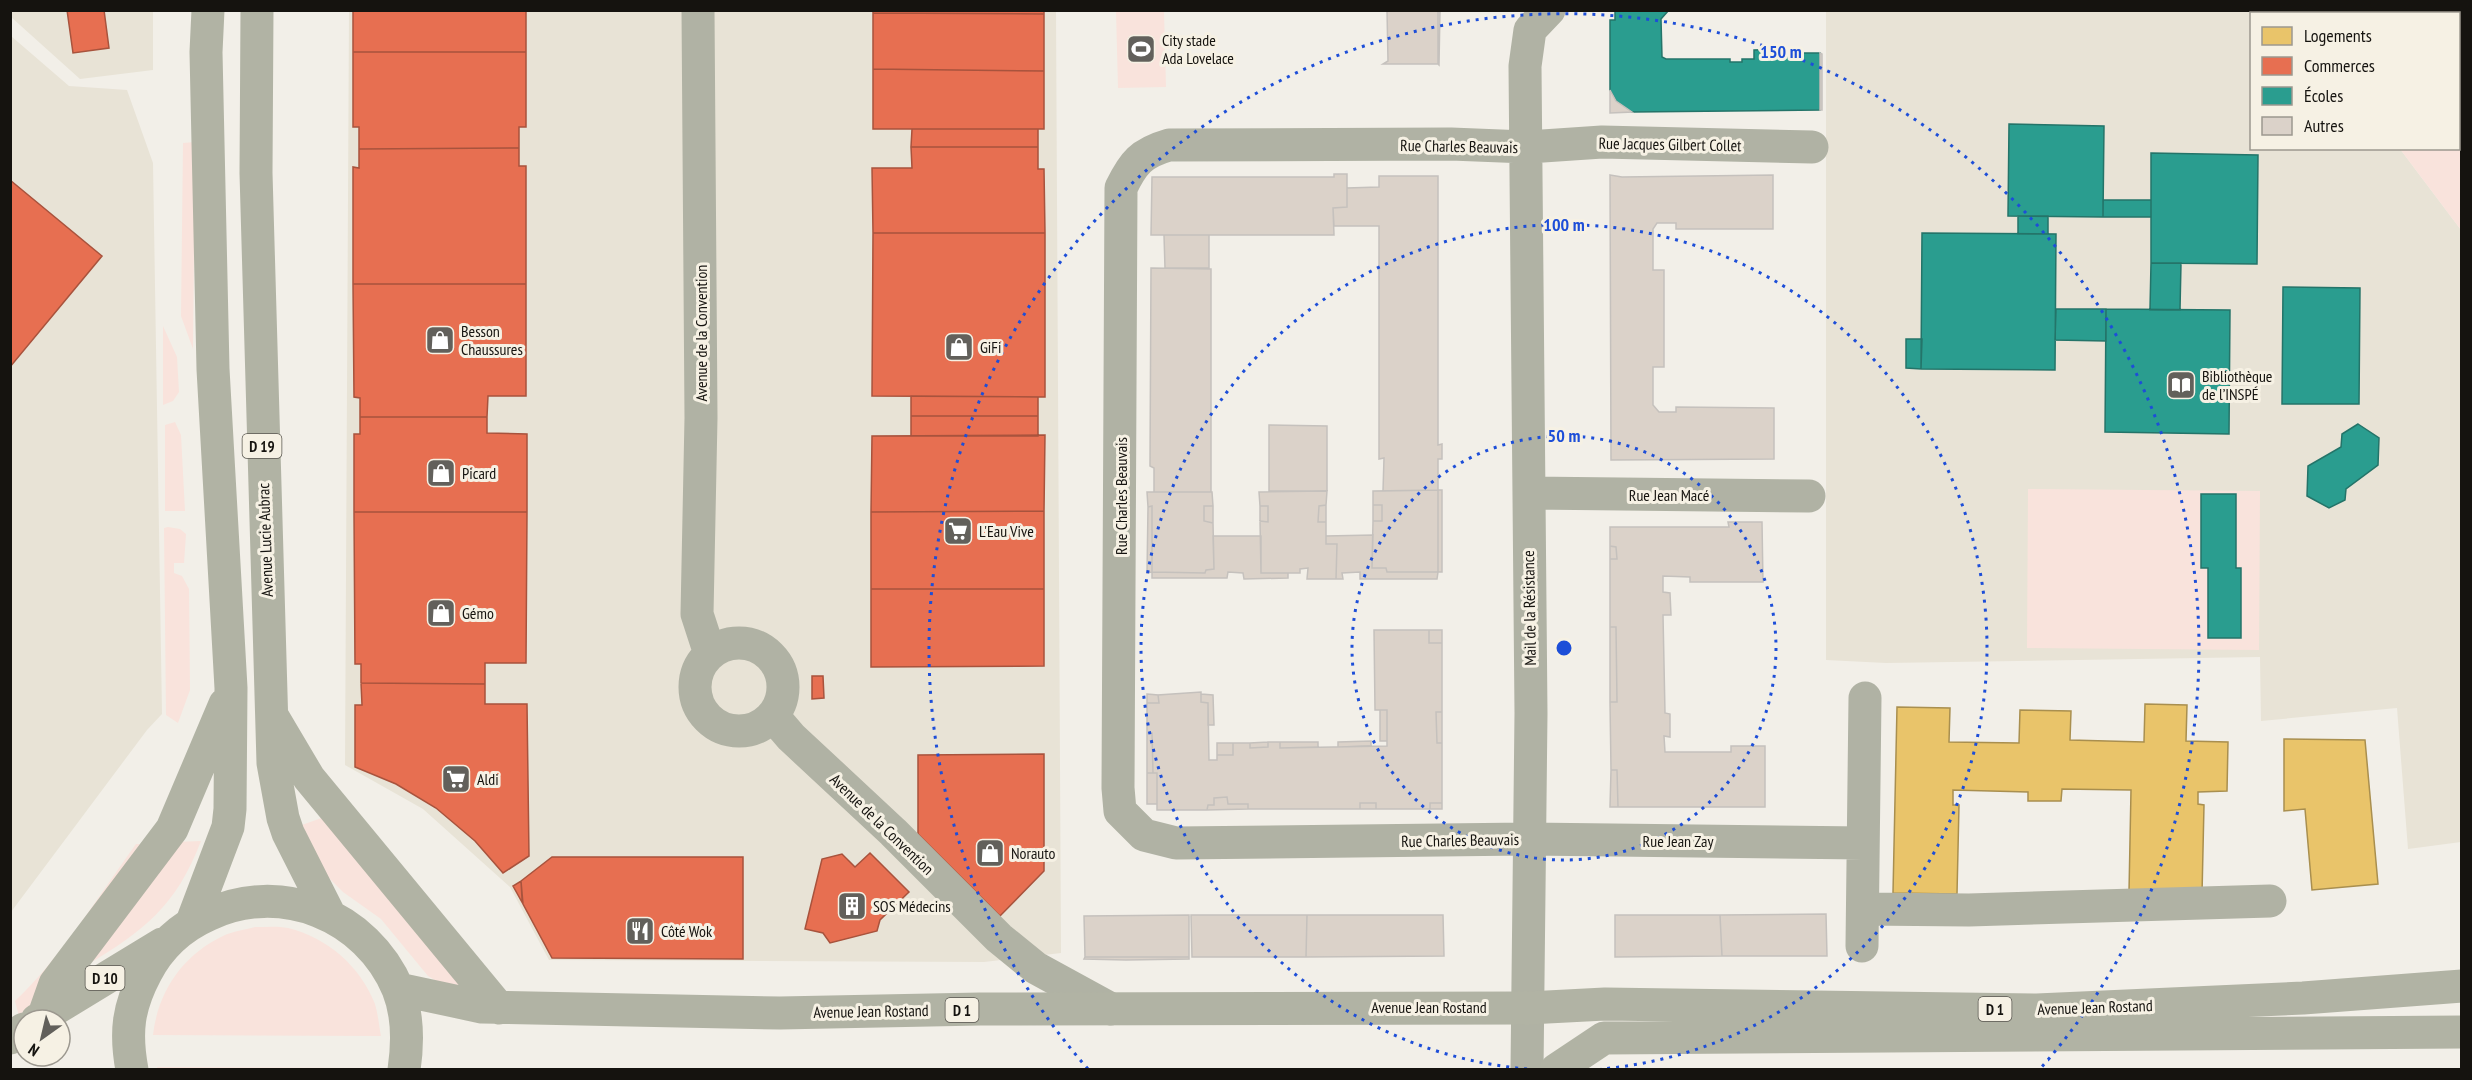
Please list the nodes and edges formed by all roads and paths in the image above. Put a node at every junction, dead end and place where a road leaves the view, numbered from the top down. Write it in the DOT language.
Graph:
graph roads {
  1 [pos="208,10"];
  2 [pos="256,10"];
  3 [pos="698,10"];
  4 [pos="1529,17"];
  5 [pos="1528,147"];
  6 [pos="1812,147"];
  7 [pos="1530,493"];
  8 [pos="1809,496"];
  9 [pos="710,654"];
  10 [pos="231,688"];
  11 [pos="1865,698"];
  12 [pos="773,716"];
  13 [pos="273,718"];
  14 [pos="1529,839"];
  15 [pos="1863,843"];
  16 [pos="2270,901"];
  17 [pos="1863,909"];
  18 [pos="329,914"];
  19 [pos="183,929"];
  20 [pos="1862,946"];
  21 [pos="2462,986"];
  22 [pos="398,989"];
  23 [pos="42,1008"];
  24 [pos="56,1008"];
  25 [pos="499,1008"];
  26 [pos="1528,1008"];
  27 [pos="1111,1009"];
  28 [pos="2460,1032"];
  29 [pos="132,1070"];
  30 [pos="404,1070"];
  31 [pos="1527,1070"];
  32 [pos="1557,1070"];
  1 -- 10 [label="main road, D 19"];
  2 -- 13 [label="main road, Avenue Lucie Aubrac / D 19"];
  3 -- 9 [label="street, Avenue de la Convention"];
  4 -- 5 [label="street, Mail de la Résistance"];
  5 -- 6 [label="street, Rue Jacques Gilbert Collet"];
  5 -- 7 [label="street, Mail de la Résistance"];
  5 -- 14 [label="street, Rue Charles Beauvais"];
  7 -- 8 [label="street, Rue Jean Macé"];
  7 -- 14 [label="street, Mail de la Résistance"];
  9 -- 12 [label="street"];
  9 -- 12 [label="street"];
  10 -- 19 [label="main road, D 19"];
  10 -- 23 [label="main road"];
  11 -- 15 [label="street"];
  12 -- 27 [label="street, Avenue de la Convention"];
  13 -- 18 [label="main road, Avenue Lucie Aubrac / D 19"];
  13 -- 25 [label="main road"];
  14 -- 15 [label="street, Rue Jean Zay"];
  14 -- 26 [label="street, Mail de la Résistance"];
  15 -- 17 [label="street"];
  16 -- 17 [label="street"];
  17 -- 20 [label="street"];
  18 -- 19 [label="main road"];
  18 -- 22 [label="main road"];
  19 -- 24 [label="main road, D 10"];
  19 -- 29 [label="main road"];
  21 -- 26 [label="main road, Avenue Jean Rostand / D 1"];
  22 -- 25 [label="main road, Avenue Jean Rostand / D 1"];
  22 -- 30 [label="main road"];
  25 -- 27 [label="main road, Avenue Jean Rostand / D 1"];
  26 -- 27 [label="main road, Avenue Jean Rostand / D 1"];
  26 -- 31 [label="street, Mail de la Résistance"];
  28 -- 32 [label="main road, Avenue Jean Rostand / D 1"];
}
